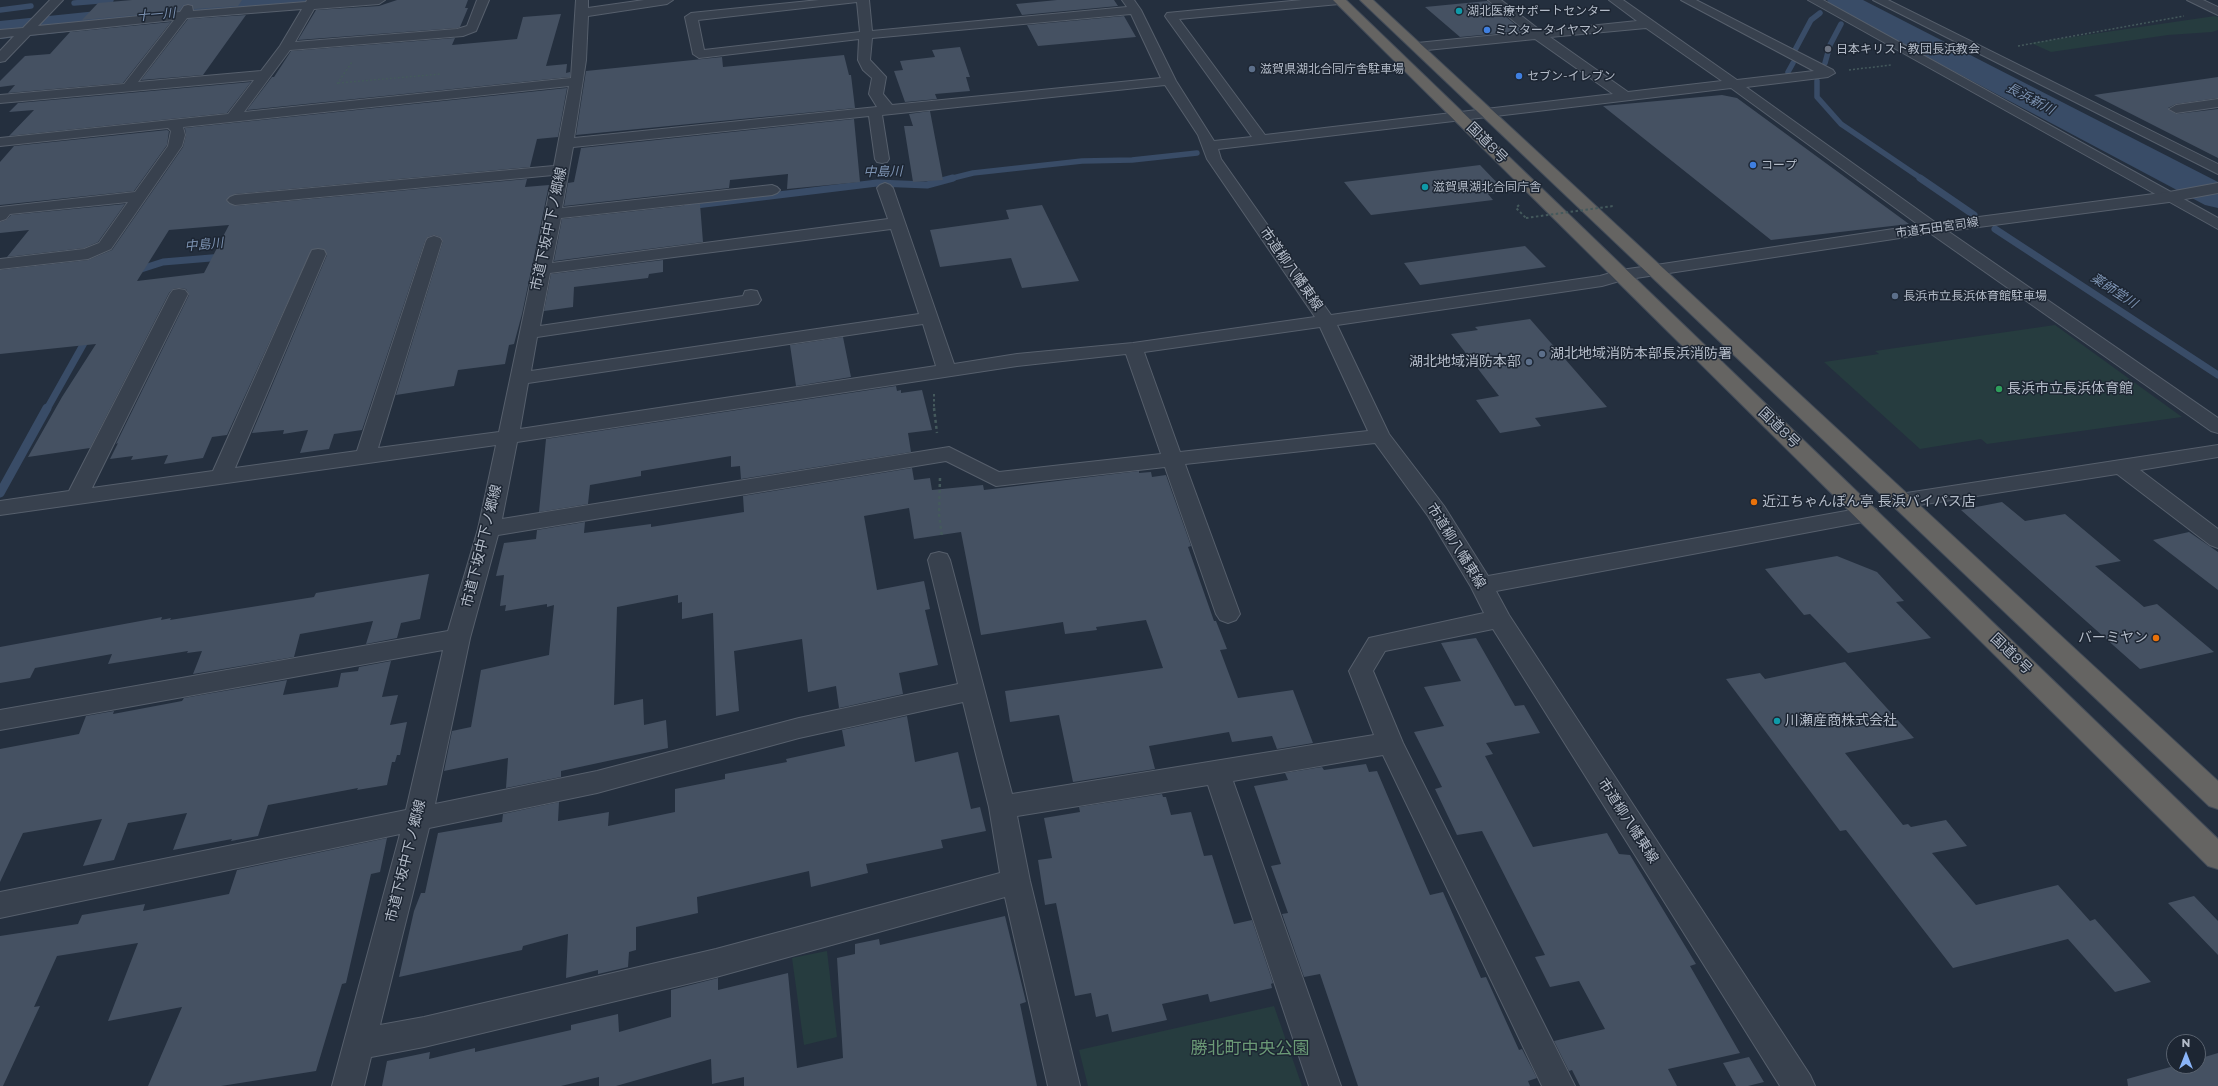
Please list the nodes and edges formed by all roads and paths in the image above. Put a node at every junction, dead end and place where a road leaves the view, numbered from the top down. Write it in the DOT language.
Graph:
graph roads {
  1 [pos="57,0"];
  2 [pos="379,0"];
  3 [pos="483,0"];
  4 [pos="667,0"];
  5 [pos="853,0"];
  6 [pos="862,0"];
  7 [pos="1339,0"];
  8 [pos="1366,0"];
  9 [pos="1494,0"];
  10 [pos="1615,0"];
  11 [pos="1686,0"];
  12 [pos="1814,0"];
  13 [pos="1879,0"];
  14 [pos="2193,0"];
  15 [pos="311,3"];
  16 [pos="1131,5"];
  17 [pos="582,7"];
  18 [pos="188,9"];
  19 [pos="2217,11"];
  20 [pos="1647,24"];
  21 [pos="30,27"];
  22 [pos="0,34"];
  23 [pos="866,35"];
  24 [pos="1538,35"];
  25 [pos="365,41"];
  26 [pos="286,47"];
  27 [pos="1417,47"];
  28 [pos="1985,52"];
  29 [pos="0,58"];
  30 [pos="1924,61"];
  31 [pos="1828,73"];
  32 [pos="264,75"];
  33 [pos="578,81"];
  34 [pos="1169,81"];
  35 [pos="1734,84"];
  36 [pos="128,87"];
  37 [pos="1628,98"];
  38 [pos="0,99"];
  39 [pos="2218,103"];
  40 [pos="323,107"];
  41 [pos="2176,109"];
  42 [pos="890,111"];
  43 [pos="875,112"];
  44 [pos="1486,113"];
  45 [pos="1460,116"];
  46 [pos="233,117"];
  47 [pos="173,125"];
  48 [pos="1261,139"];
  49 [pos="0,142"];
  50 [pos="566,143"];
  51 [pos="1210,146"];
  52 [pos="882,159"];
  53 [pos="562,170"];
  54 [pos="2218,170"];
  55 [pos="885,188"];
  56 [pos="2218,188"];
  57 [pos="772,190"];
  58 [pos="2175,195"];
  59 [pos="140,196"];
  60 [pos="235,200"];
  61 [pos="1613,206"];
  62 [pos="1516,208"];
  63 [pos="0,216"];
  64 [pos="552,221"];
  65 [pos="897,223"];
  66 [pos="2218,224"];
  67 [pos="1933,228"];
  68 [pos="434,241"];
  69 [pos="318,254"];
  70 [pos="0,264"];
  71 [pos="541,269"];
  72 [pos="1656,270"];
  73 [pos="1621,275"];
  74 [pos="179,294"];
  75 [pos="751,295"];
  76 [pos="930,318"];
  77 [pos="1326,321"];
  78 [pos="528,333"];
  79 [pos="1133,348"];
  80 [pos="947,370"];
  81 [pos="518,379"];
  82 [pos="2218,427"];
  83 [pos="1380,436"];
  84 [pos="506,437"];
  85 [pos="2218,451"];
  86 [pos="366,455"];
  87 [pos="1173,460"];
  88 [pos="2122,467"];
  89 [pos="221,476"];
  90 [pos="77,497"];
  91 [pos="1900,501"];
  92 [pos="1,510"];
  93 [pos="1868,514"];
  94 [pos="489,529"];
  95 [pos="2218,540"];
  96 [pos="939,560"];
  97 [pos="1482,585"];
  98 [pos="1228,614"];
  99 [pos="1499,619"];
  100 [pos="458,638"];
  101 [pos="971,691"];
  102 [pos="0,720"];
  103 [pos="1390,743"];
  104 [pos="1217,773"];
  105 [pos="2218,798"];
  106 [pos="1002,807"];
  107 [pos="418,818"];
  108 [pos="2218,857"];
  109 [pos="1016,881"];
  110 [pos="0,905"];
  111 [pos="360,1044"];
  112 [pos="348,1086"];
  113 [pos="1064,1086"];
  114 [pos="1325,1086"];
  115 [pos="1559,1086"];
  116 [pos="1799,1086"];
  1 -- 21 [label="street"];
  2 -- 15 [label="street"];
  3 -- 25 [label="street"];
  4 -- 17 [label="street"];
  5 -- 23 [label="street"];
  6 -- 23 [label="street"];
  7 -- 45 [label="highway, 国道8号"];
  7 -- 48 [label="street"];
  8 -- 27 [label="highway, 国道8号"];
  9 -- 24 [label="street"];
  10 -- 20 [label="street"];
  11 -- 31 [label="street"];
  12 -- 30 [label="street"];
  13 -- 28 [label="street"];
  14 -- 19 [label="street"];
  15 -- 18 [label="street"];
  15 -- 26 [label="street"];
  16 -- 23 [label="street"];
  16 -- 34 [label="street, 市道柳八幡東線"];
  17 -- 33 [label="street, 市道下坂中下ノ郷線"];
  18 -- 21 [label="street"];
  18 -- 36 [label="street"];
  19 -- 28 [label="path"];
  20 -- 24 [label="street"];
  20 -- 35 [label="street"];
  21 -- 22 [label="street"];
  21 -- 29 [label="street"];
  23 -- 42 [label="street"];
  24 -- 27 [label="street"];
  24 -- 37 [label="street"];
  25 -- 26 [label="street"];
  25 -- 40 [label="path"];
  26 -- 32 [label="street"];
  27 -- 44 [label="highway, 国道8号"];
  28 -- 54 [label="street"];
  30 -- 31 [label="path"];
  30 -- 58 [label="street"];
  31 -- 35 [label="street"];
  32 -- 36 [label="street"];
  32 -- 46 [label="street"];
  33 -- 40 [label="street"];
  33 -- 50 [label="street, 市道下坂中下ノ郷線"];
  34 -- 42 [label="street"];
  34 -- 51 [label="street, 市道柳八幡東線"];
  35 -- 37 [label="street"];
  35 -- 67 [label="street"];
  36 -- 38 [label="street"];
  37 -- 44 [label="street"];
  39 -- 41 [label="street"];
  40 -- 46 [label="street"];
  42 -- 43 [label="street"];
  43 -- 50 [label="street"];
  43 -- 52 [label="street"];
  44 -- 45 [label="street"];
  44 -- 72 [label="highway, 国道8号"];
  45 -- 48 [label="street"];
  45 -- 73 [label="highway, 国道8号"];
  46 -- 47 [label="street"];
  47 -- 49 [label="street"];
  47 -- 59 [label="street"];
  48 -- 51 [label="street"];
  50 -- 53 [label="street, 市道下坂中下ノ郷線"];
  51 -- 77 [label="street, 市道柳八幡東線"];
  53 -- 60 [label="street"];
  53 -- 64 [label="street, 市道下坂中下ノ郷線"];
  55 -- 65 [label="street"];
  56 -- 58 [label="street, 市道石田宮司線"];
  57 -- 64 [label="street"];
  58 -- 66 [label="street"];
  58 -- 67 [label="street, 市道石田宮司線"];
  59 -- 63 [label="street"];
  59 -- 70 [label="street"];
  61 -- 62 [label="path, bridge"];
  64 -- 71 [label="street, 市道下坂中下ノ郷線"];
  65 -- 71 [label="street"];
  65 -- 76 [label="street"];
  67 -- 72 [label="street, 市道石田宮司線"];
  67 -- 82 [label="street"];
  68 -- 86 [label="street"];
  69 -- 89 [label="street"];
  71 -- 78 [label="street, 市道下坂中下ノ郷線"];
  72 -- 73 [label="street, 市道石田宮司線"];
  72 -- 91 [label="highway, 国道8号"];
  73 -- 77 [label="street, 市道石田宮司線"];
  73 -- 93 [label="highway, 国道8号"];
  74 -- 90 [label="street"];
  75 -- 78 [label="street"];
  76 -- 80 [label="street"];
  76 -- 81 [label="street"];
  77 -- 79 [label="street, 市道石田宮司線"];
  77 -- 83 [label="street, 市道柳八幡東線"];
  78 -- 81 [label="street, 市道下坂中下ノ郷線"];
  79 -- 80 [label="street, 市道石田宮司線"];
  79 -- 87 [label="street"];
  80 -- 84 [label="street, 市道石田宮司線"];
  81 -- 84 [label="street, 市道下坂中下ノ郷線"];
  83 -- 87 [label="street"];
  83 -- 97 [label="street, 市道柳八幡東線"];
  84 -- 86 [label="street, 市道石田宮司線"];
  84 -- 94 [label="street, 市道下坂中下ノ郷線"];
  85 -- 88 [label="street"];
  86 -- 89 [label="street, 市道石田宮司線"];
  87 -- 94 [label="street"];
  87 -- 98 [label="street"];
  88 -- 91 [label="street"];
  88 -- 95 [label="street"];
  89 -- 90 [label="street, 市道石田宮司線"];
  90 -- 92 [label="street, 市道石田宮司線"];
  91 -- 105 [label="highway, 国道8号"];
  93 -- 97 [label="street"];
  93 -- 108 [label="highway, 国道8号"];
  94 -- 100 [label="street, 市道下坂中下ノ郷線"];
  96 -- 101 [label="street"];
  97 -- 99 [label="street, 市道柳八幡東線"];
  99 -- 103 [label="street"];
  99 -- 116 [label="street, 市道柳八幡東線"];
  100 -- 102 [label="street"];
  100 -- 107 [label="street, 市道下坂中下ノ郷線"];
  101 -- 106 [label="street"];
  101 -- 107 [label="street"];
  103 -- 104 [label="street"];
  103 -- 115 [label="street"];
  104 -- 106 [label="street"];
  104 -- 114 [label="street"];
  106 -- 109 [label="street"];
  107 -- 110 [label="street"];
  107 -- 111 [label="street, 市道下坂中下ノ郷線"];
  109 -- 111 [label="street"];
  109 -- 113 [label="street"];
  111 -- 112 [label="street, 市道下坂中下ノ郷線"];
}
